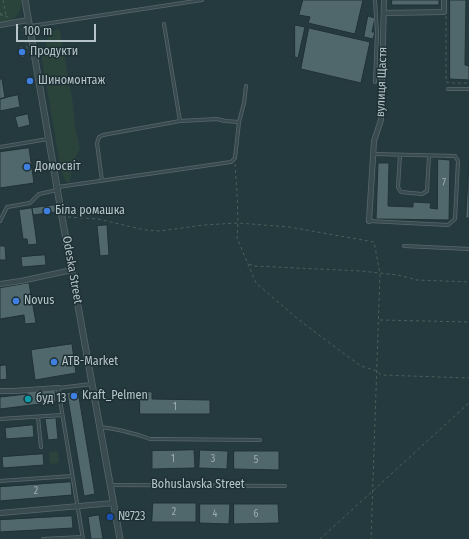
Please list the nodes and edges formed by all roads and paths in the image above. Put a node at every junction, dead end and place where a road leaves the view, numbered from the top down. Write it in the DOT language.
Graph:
graph roads {
  1 [pos="3,0"];
  2 [pos="25,0"];
  3 [pos="202,0"];
  4 [pos="375,0"];
  5 [pos="384,0"];
  6 [pos="444,0"];
  7 [pos="444,12"];
  8 [pos="384,13"];
  9 [pos="0,14"];
  10 [pos="6,16"];
  11 [pos="12,23"];
  12 [pos="29,23"];
  13 [pos="164,24"];
  14 [pos="0,25"];
  15 [pos="34,51"];
  16 [pos="375,82"];
  17 [pos="469,83"];
  18 [pos="246,86"];
  19 [pos="448,89"];
  20 [pos="469,89"];
  21 [pos="180,121"];
  22 [pos="238,122"];
  23 [pos="49,139"];
  24 [pos="0,147"];
  25 [pos="373,154"];
  26 [pos="400,155"];
  27 [pos="429,156"];
  28 [pos="234,158"];
  29 [pos="102,181"];
  30 [pos="57,189"];
  31 [pos="62,217"];
  32 [pos="369,220"];
  33 [pos="0,222"];
  34 [pos="238,223"];
  35 [pos="404,246"];
  36 [pos="469,249"];
  37 [pos="248,264"];
  38 [pos="72,270"];
  39 [pos="380,273"];
  40 [pos="469,282"];
  41 [pos="0,284"];
  42 [pos="378,320"];
  43 [pos="469,322"];
  44 [pos="377,371"];
  45 [pos="469,378"];
  46 [pos="92,384"];
  47 [pos="58,388"];
  48 [pos="0,391"];
  49 [pos="469,403"];
  50 [pos="62,415"];
  51 [pos="38,416"];
  52 [pos="0,419"];
  53 [pos="100,427"];
  54 [pos="260,440"];
  55 [pos="41,447"];
  56 [pos="72,476"];
  57 [pos="0,481"];
  58 [pos="110,485"];
  59 [pos="285,486"];
  60 [pos="372,490"];
  61 [pos="114,503"];
  62 [pos="77,506"];
  63 [pos="0,513"];
  64 [pos="82,538"];
  65 [pos="43,539"];
  66 [pos="120,539"];
  67 [pos="320,539"];
  68 [pos="371,539"];
  1 -- 10 [label="path"];
  2 -- 12 [label="street, Odeska Street"];
  3 -- 12 [label="lane"];
  4 -- 16 [label="lane"];
  5 -- 8 [label="street, вулиця Щастя"];
  6 -- 7 [label="street"];
  7 -- 8 [label="street"];
  7 -- 17 [label="path"];
  8 -- 25 [label="street, вулиця Щастя"];
  9 -- 10 [label="path"];
  10 -- 11 [label="path"];
  11 -- 12 [label="street"];
  11 -- 14 [label="street"];
  11 -- 15 [label="path"];
  12 -- 15 [label="street, Odeska Street"];
  13 -- 21 [label="lane"];
  15 -- 23 [label="street, Odeska Street"];
  18 -- 22 [label="lane"];
  19 -- 20 [label="lane"];
  21 -- 22 [label="lane"];
  21 -- 29 [label="lane"];
  22 -- 28 [label="lane"];
  23 -- 24 [label="lane"];
  23 -- 30 [label="street, Odeska Street"];
  25 -- 26 [label="lane"];
  25 -- 32 [label="street, вулиця Щастя"];
  26 -- 27 [label="lane"];
  26 -- 27 [label="lane"];
  27 -- 32 [label="lane"];
  28 -- 29 [label="lane"];
  28 -- 34 [label="path"];
  29 -- 30 [label="lane"];
  30 -- 31 [label="street, Odeska Street"];
  30 -- 33 [label="lane"];
  31 -- 34 [label="path"];
  31 -- 38 [label="street, Odeska Street"];
  34 -- 37 [label="path"];
  34 -- 39 [label="path"];
  35 -- 36 [label="lane"];
  37 -- 39 [label="path"];
  37 -- 44 [label="path"];
  38 -- 41 [label="street"];
  38 -- 46 [label="street, Odeska Street"];
  39 -- 40 [label="path"];
  39 -- 42 [label="path"];
  42 -- 43 [label="path"];
  42 -- 44 [label="path"];
  44 -- 45 [label="path"];
  44 -- 60 [label="path"];
  46 -- 47 [label="lane"];
  46 -- 53 [label="street, Odeska Street"];
  47 -- 48 [label="street"];
  47 -- 50 [label="lane"];
  49 -- 60 [label="path"];
  50 -- 51 [label="lane"];
  50 -- 56 [label="lane"];
  51 -- 52 [label="lane"];
  51 -- 55 [label="lane"];
  53 -- 54 [label="lane"];
  53 -- 58 [label="street, Odeska Street"];
  56 -- 57 [label="lane"];
  56 -- 62 [label="lane"];
  58 -- 59 [label="lane, Bohuslavska Street"];
  58 -- 61 [label="street, Odeska Street"];
  60 -- 67 [label="path"];
  60 -- 68 [label="path"];
  61 -- 62 [label="street"];
  61 -- 66 [label="street, Odeska Street"];
  62 -- 63 [label="street"];
  62 -- 64 [label="lane"];
  64 -- 65 [label="lane"];
}
